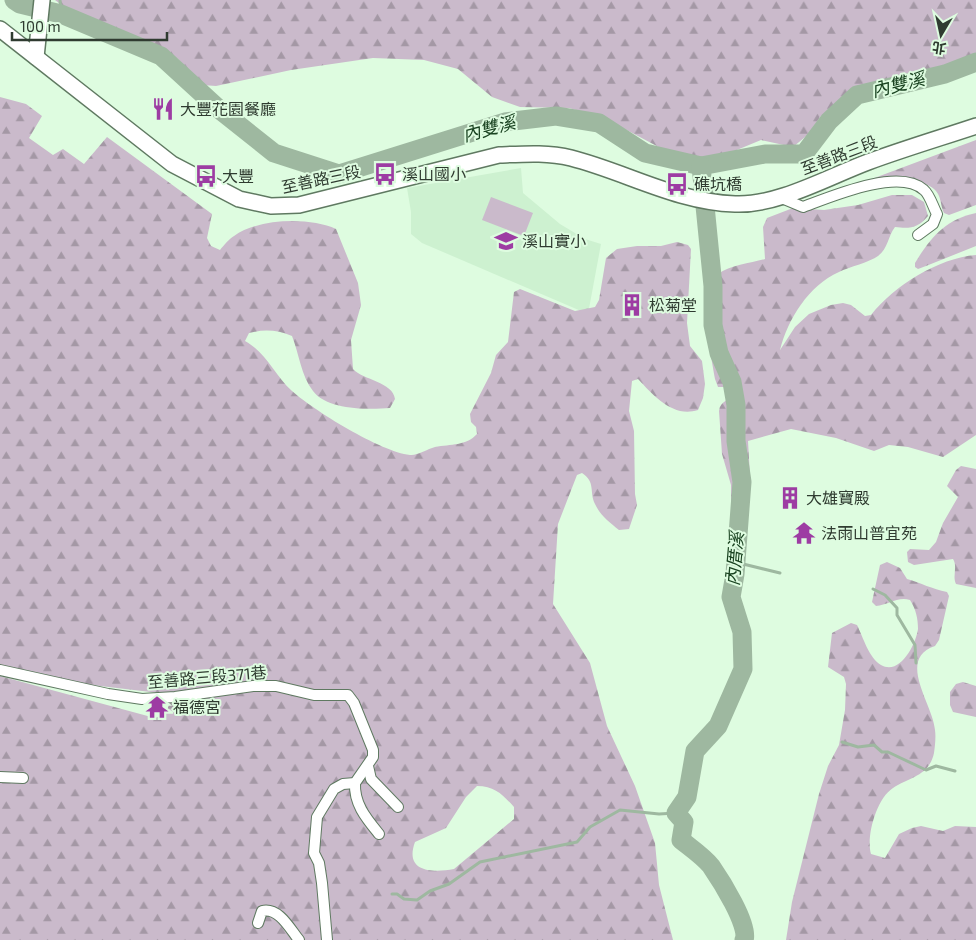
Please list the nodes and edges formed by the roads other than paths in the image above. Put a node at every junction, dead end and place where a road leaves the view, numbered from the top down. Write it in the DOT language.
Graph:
graph roads {
  1 [pos="42,0"];
  2 [pos="0,30"];
  3 [pos="36,57"];
  4 [pos="976,126"];
  5 [pos="778,196"];
  6 [pos="918,235"];
  7 [pos="0,670"];
  8 [pos="368,766"];
  9 [pos="0,777"];
  10 [pos="23,778"];
  11 [pos="355,783"];
  12 [pos="398,807"];
  13 [pos="379,834"];
  14 [pos="258,923"];
  15 [pos="299,940"];
  16 [pos="327,940"];
  1 -- 3 [label="street"];
  2 -- 3 [label="street, 至善路三段"];
  3 -- 5 [label="street, 至善路三段"];
  4 -- 5 [label="street, 至善路三段"];
  5 -- 6 [label="street"];
  7 -- 8 [label="street, 至善路三段371巷"];
  8 -- 11 [label="street"];
  8 -- 12 [label="street"];
  9 -- 10 [label="street"];
  11 -- 13 [label="street"];
  11 -- 16 [label="street"];
  14 -- 15 [label="street"];
}
